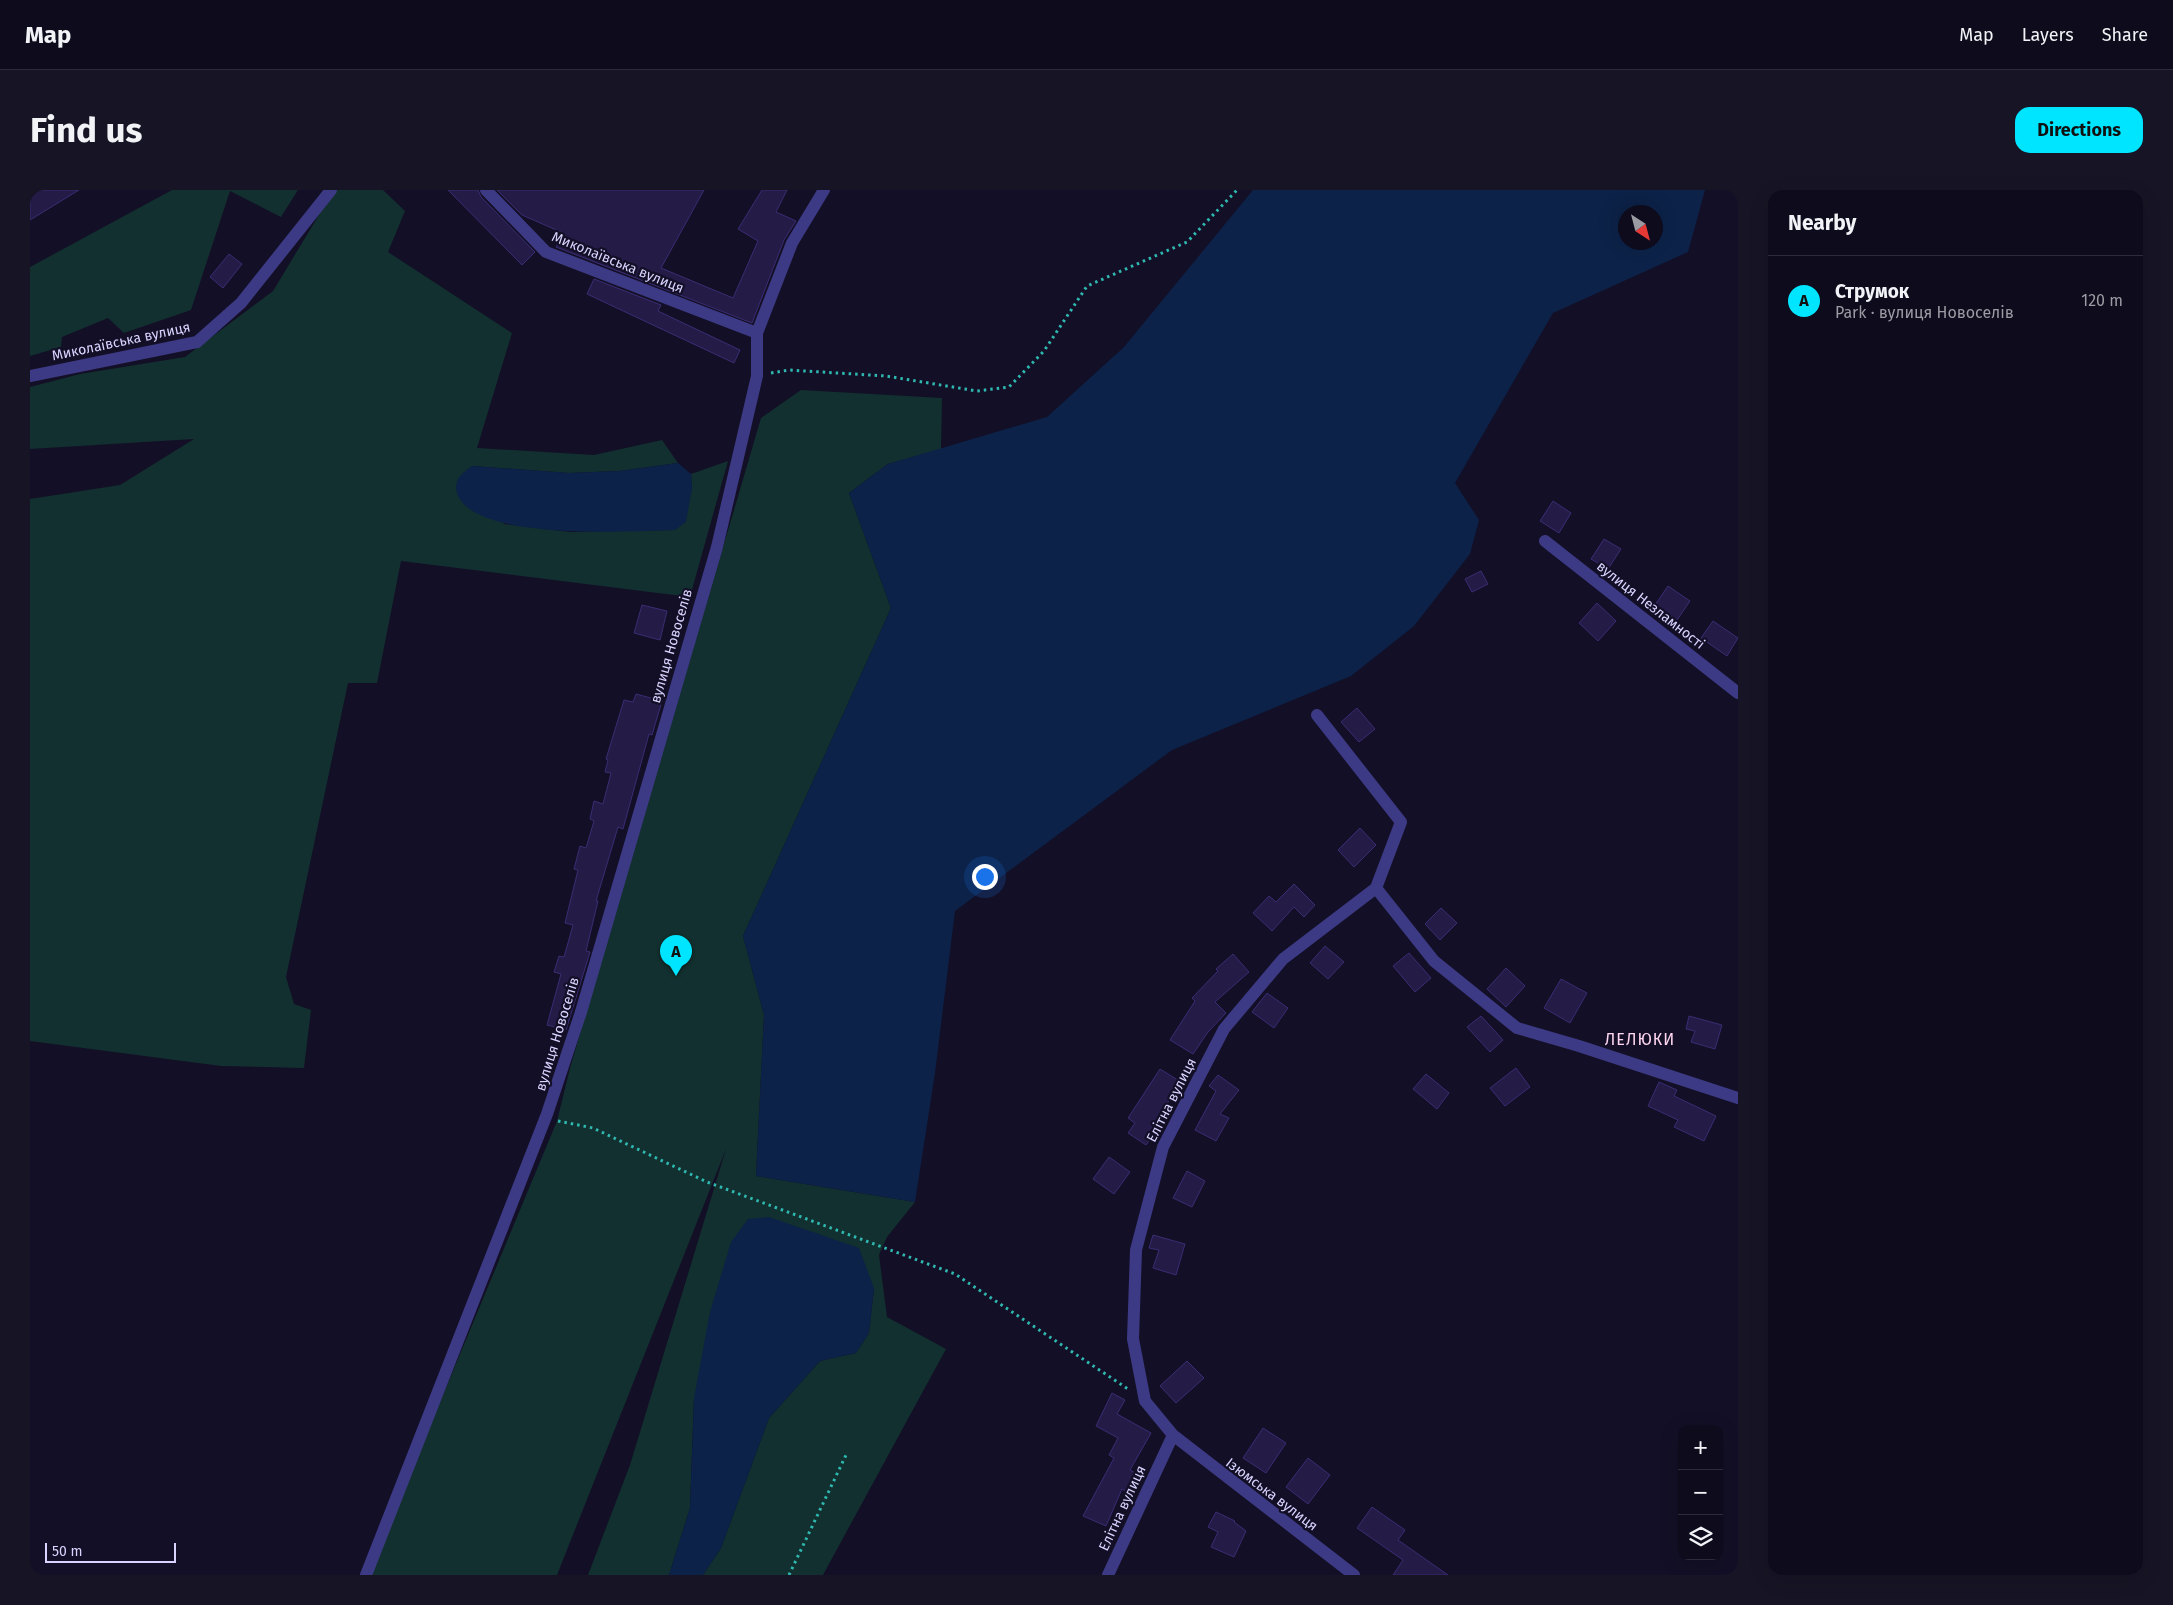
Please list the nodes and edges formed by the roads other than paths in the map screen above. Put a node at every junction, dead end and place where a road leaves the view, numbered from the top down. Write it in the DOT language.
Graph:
graph roads {
  1 [pos="331,190"];
  2 [pos="486,190"];
  3 [pos="824,190"];
  4 [pos="757,333"];
  5 [pos="30,376"];
  6 [pos="1545,541"];
  7 [pos="1738,692"];
  8 [pos="1317,715"];
  9 [pos="1376,888"];
  10 [pos="1738,1098"];
  11 [pos="1172,1436"];
  12 [pos="366,1575"];
  13 [pos="1108,1575"];
  14 [pos="1354,1575"];
  1 -- 5 [label="street, Миколаївська вулиця"];
  2 -- 4 [label="street, Миколаївська вулиця"];
  3 -- 4 [label="street, вулиця Новоселів"];
  4 -- 12 [label="street, вулиця Новоселів"];
  6 -- 7 [label="street, вулиця Незламності"];
  8 -- 9 [label="street"];
  9 -- 10 [label="street"];
  9 -- 11 [label="street, Елітна вулиця"];
  11 -- 13 [label="street, Елітна вулиця"];
  11 -- 14 [label="street, Ізюмська вулиця"];
}
